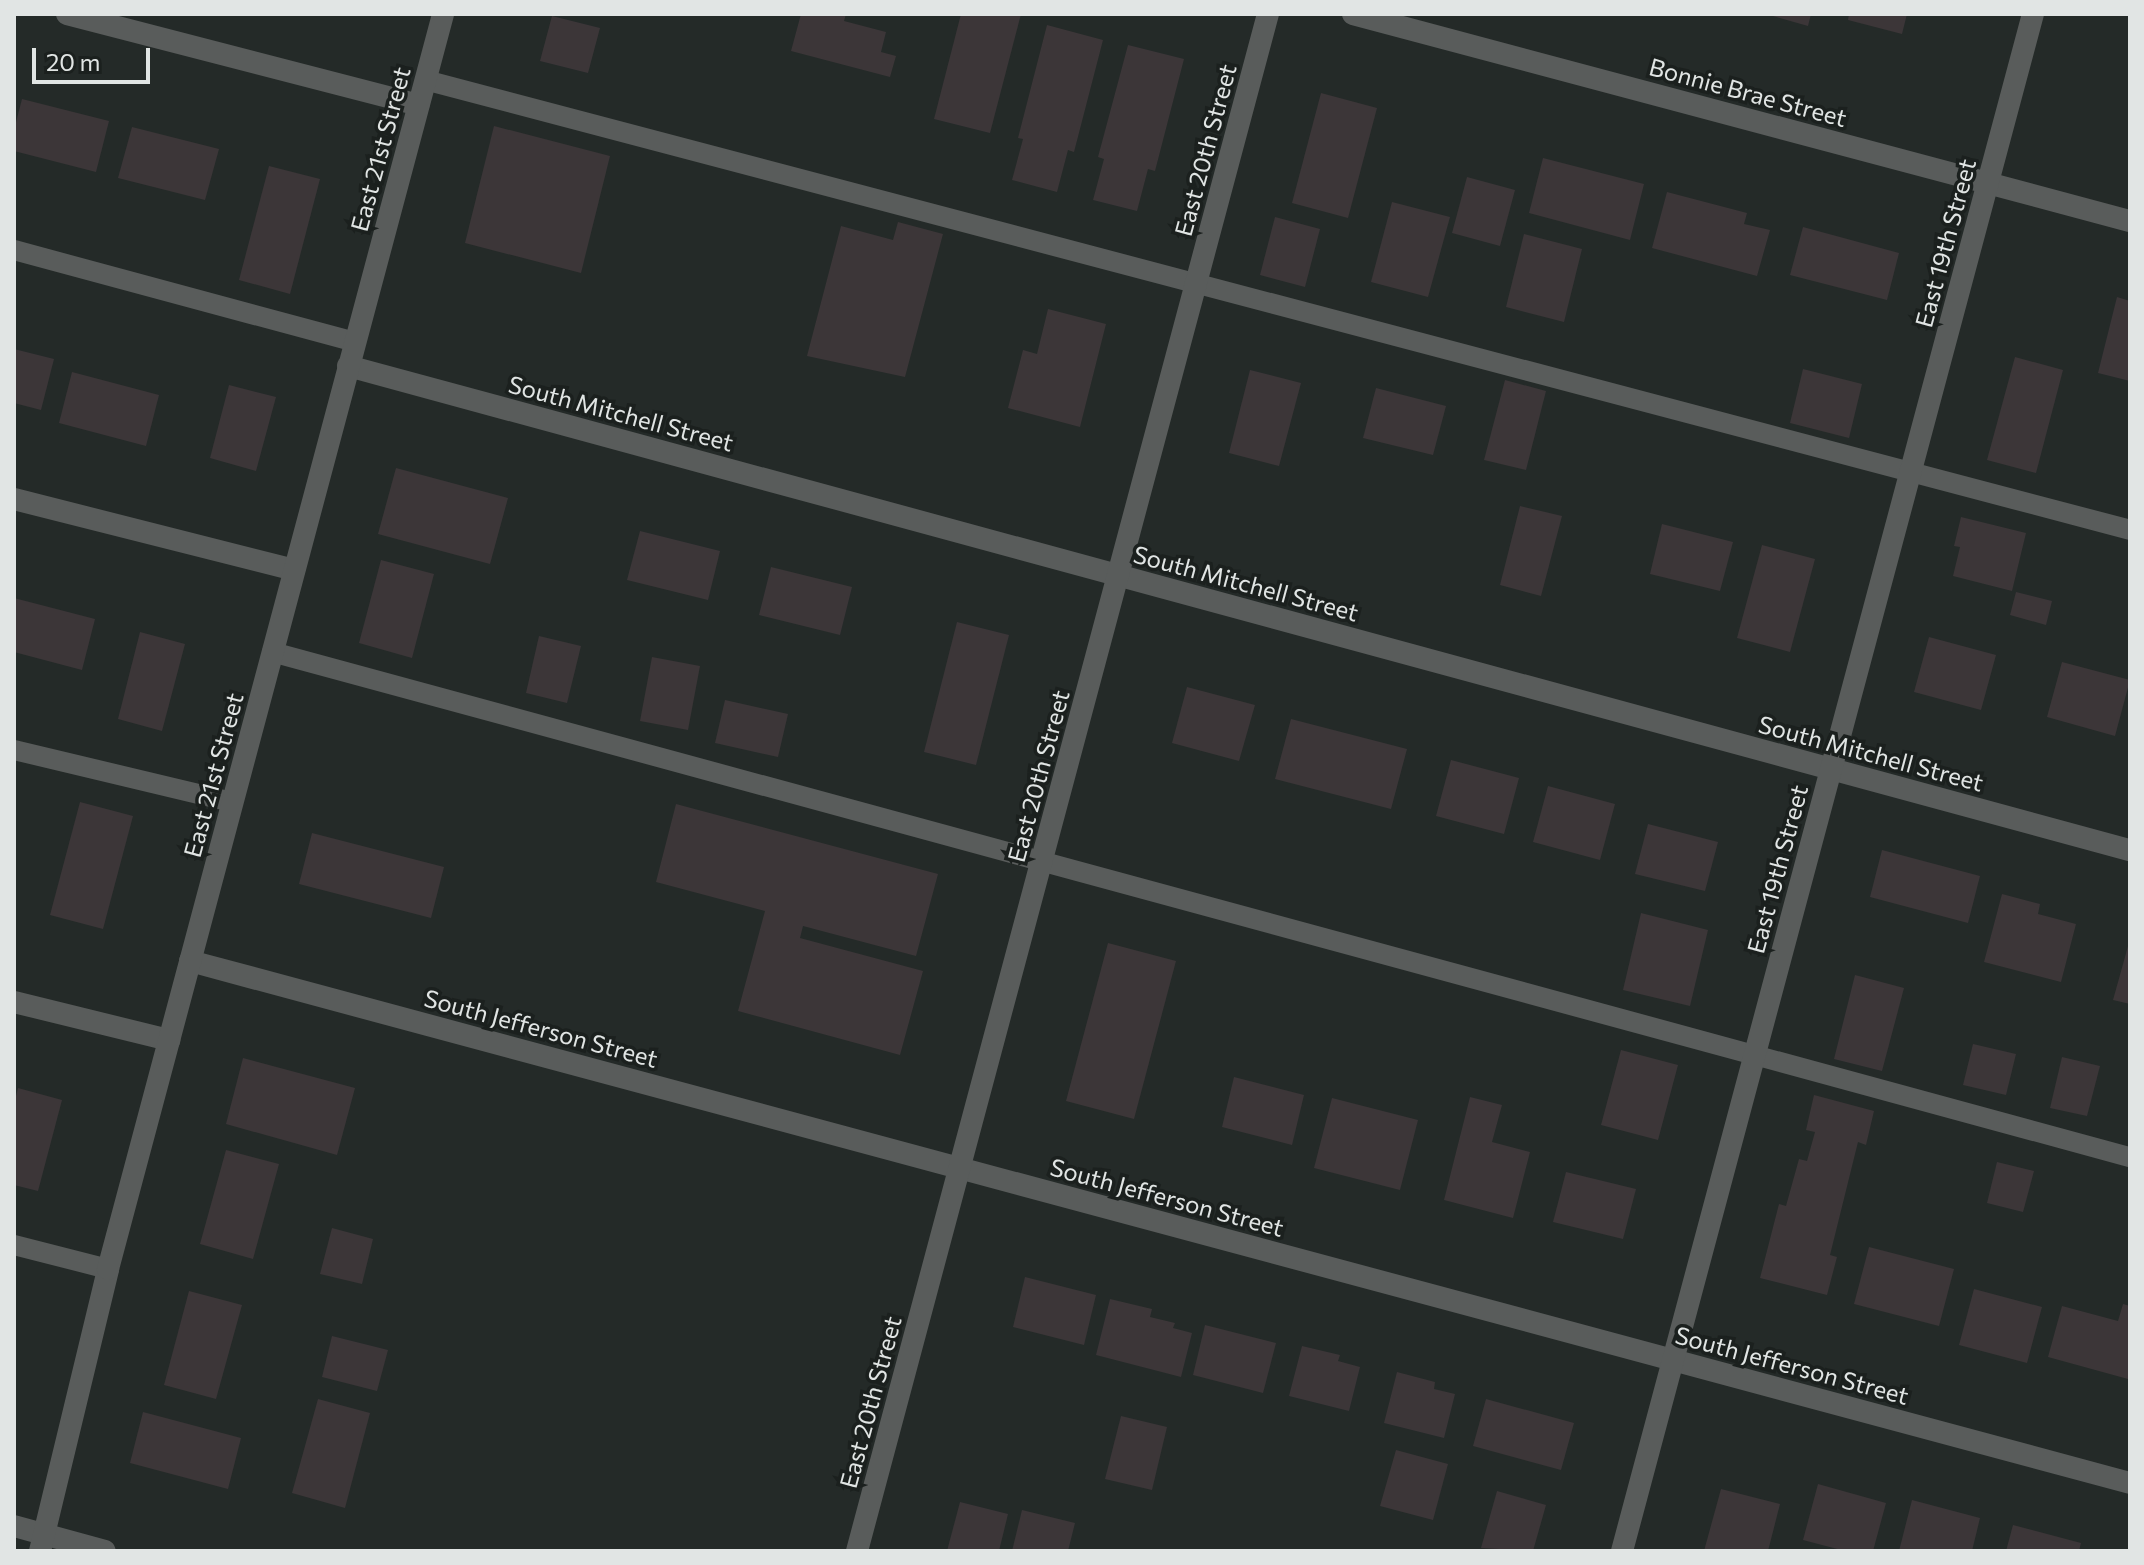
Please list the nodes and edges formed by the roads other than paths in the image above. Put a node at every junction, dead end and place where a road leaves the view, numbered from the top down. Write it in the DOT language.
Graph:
graph roads {
  1 [pos="67,14"];
  2 [pos="443,14"];
  3 [pos="1268,14"];
  4 [pos="1353,14"];
  5 [pos="2033,14"];
  6 [pos="425,80"];
  7 [pos="418,105"];
  8 [pos="1987,183"];
  9 [pos="2130,221"];
  10 [pos="14,250"];
  11 [pos="1196,284"];
  12 [pos="355,342"];
  13 [pos="348,366"];
  14 [pos="1910,473"];
  15 [pos="14,499"];
  16 [pos="2130,530"];
  17 [pos="294,570"];
  18 [pos="1118,575"];
  19 [pos="272,652"];
  20 [pos="14,750"];
  21 [pos="1831,769"];
  22 [pos="232,802"];
  23 [pos="2130,850"];
  24 [pos="1042,862"];
  25 [pos="190,961"];
  26 [pos="14,1002"];
  27 [pos="169,1040"];
  28 [pos="1754,1055"];
  29 [pos="2130,1157"];
  30 [pos="960,1168"];
  31 [pos="14,1245"];
  32 [pos="108,1269"];
  33 [pos="1673,1360"];
  34 [pos="2130,1483"];
  35 [pos="14,1526"];
  36 [pos="42,1543"];
  37 [pos="105,1551"];
  38 [pos="857,1551"];
  39 [pos="1622,1551"];
  1 -- 7 [label="street"];
  2 -- 6 [label="street, East 21st Street"];
  3 -- 11 [label="street, East 20th Street"];
  4 -- 8 [label="street, Bonnie Brae Street"];
  5 -- 8 [label="street, East 19th Street"];
  6 -- 7 [label="street, East 21st Street"];
  6 -- 11 [label="lane"];
  7 -- 12 [label="street, East 21st Street"];
  8 -- 9 [label="street, Bonnie Brae Street"];
  8 -- 14 [label="street, East 19th Street"];
  10 -- 12 [label="lane"];
  11 -- 14 [label="lane"];
  11 -- 18 [label="street, East 20th Street"];
  12 -- 13 [label="street, East 21st Street"];
  13 -- 17 [label="street, East 21st Street"];
  13 -- 18 [label="street, South Mitchell Street"];
  14 -- 16 [label="lane"];
  14 -- 21 [label="street, East 19th Street"];
  15 -- 17 [label="street"];
  17 -- 19 [label="street, East 21st Street"];
  18 -- 21 [label="street, South Mitchell Street"];
  18 -- 24 [label="street, East 20th Street"];
  19 -- 22 [label="street, East 21st Street"];
  19 -- 24 [label="lane"];
  20 -- 22 [label="lane"];
  21 -- 23 [label="street, South Mitchell Street"];
  21 -- 28 [label="street, East 19th Street"];
  22 -- 25 [label="street, East 21st Street"];
  24 -- 28 [label="lane"];
  24 -- 30 [label="street, East 20th Street"];
  25 -- 27 [label="street, East 21st Street"];
  25 -- 30 [label="street, South Jefferson Street"];
  26 -- 27 [label="street"];
  27 -- 32 [label="street, East 21st Street"];
  28 -- 29 [label="lane"];
  28 -- 33 [label="street, East 19th Street"];
  30 -- 33 [label="street, South Jefferson Street"];
  30 -- 38 [label="street, East 20th Street"];
  31 -- 32 [label="lane"];
  32 -- 36 [label="street, East 21st Street"];
  33 -- 34 [label="street, South Jefferson Street"];
  33 -- 39 [label="street, East 19th Street"];
  35 -- 36 [label="street"];
  36 -- 37 [label="street"];
}
